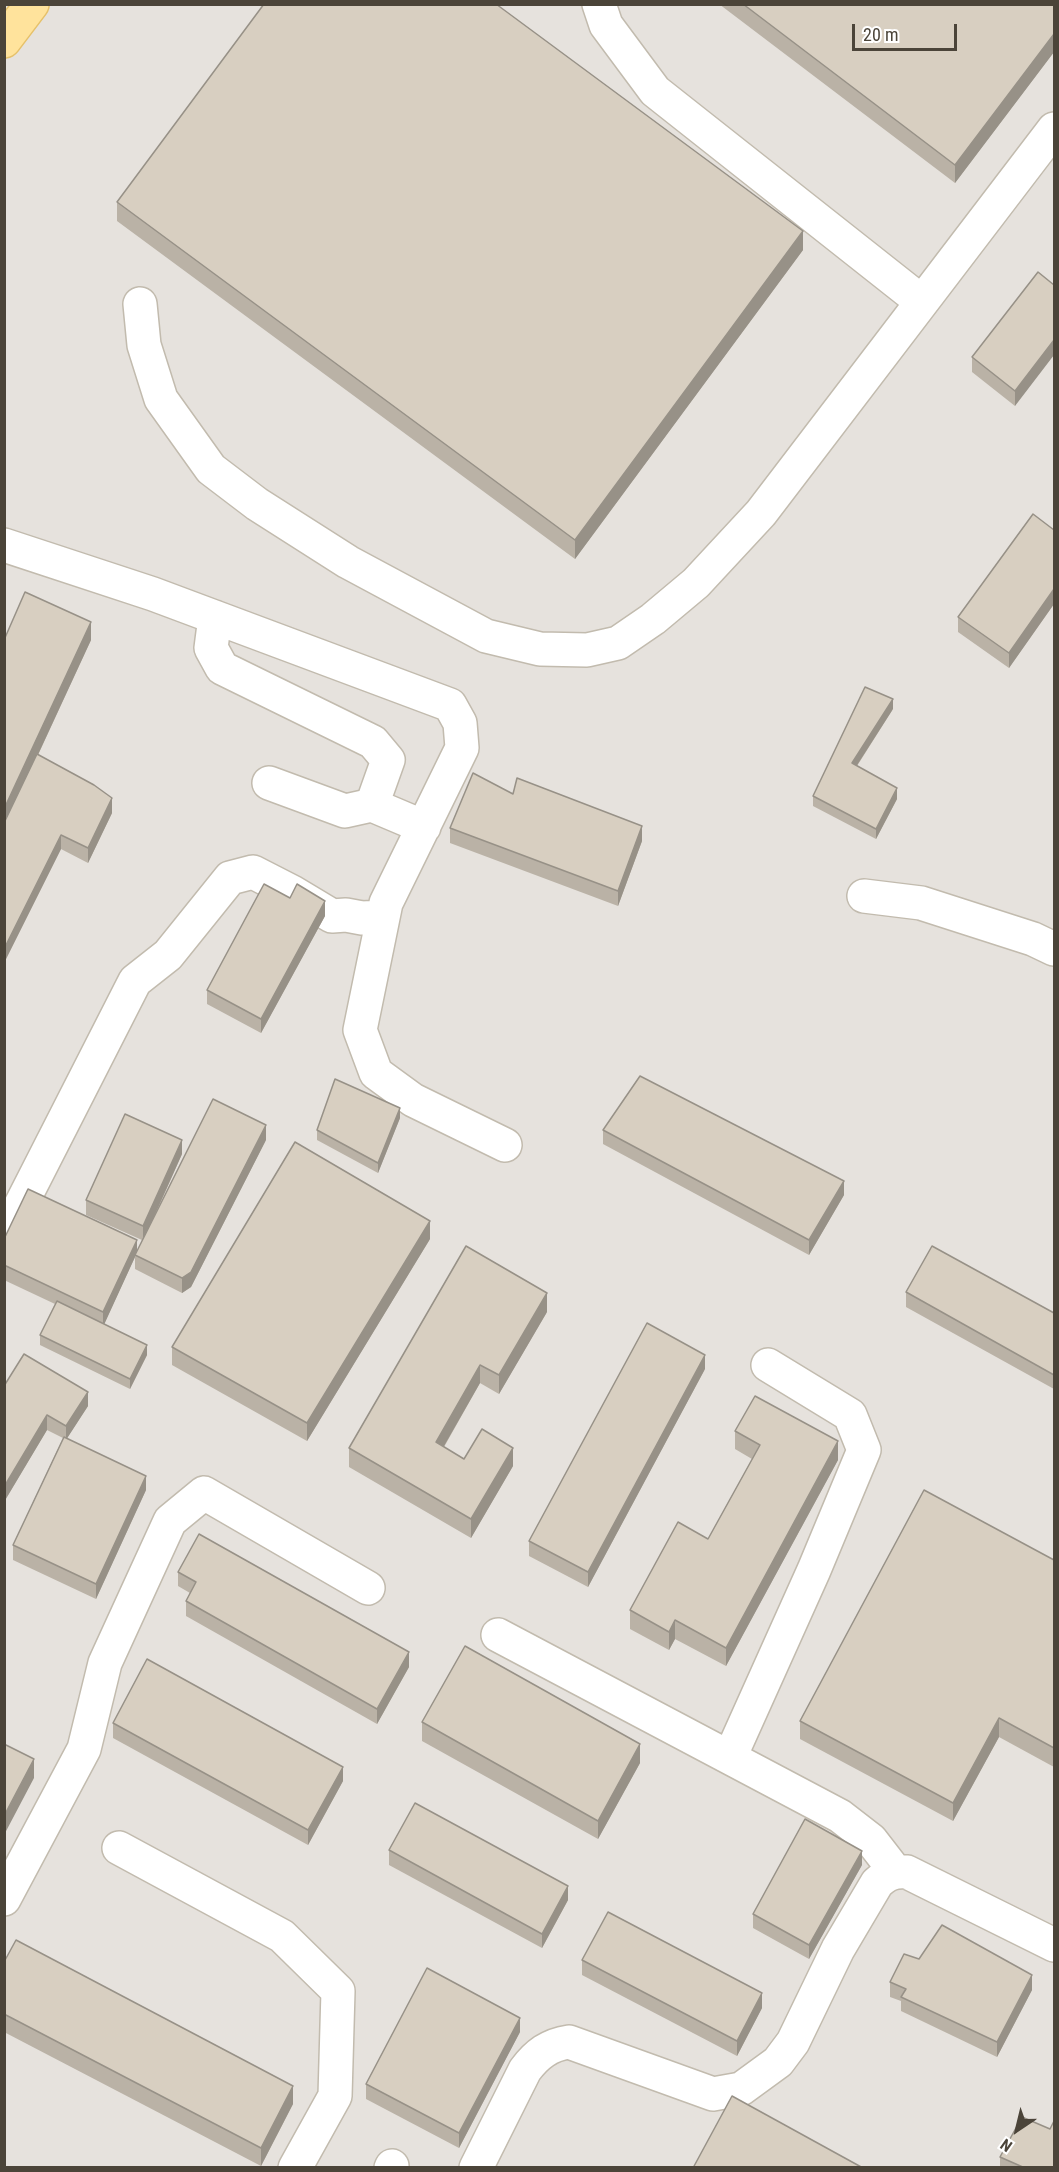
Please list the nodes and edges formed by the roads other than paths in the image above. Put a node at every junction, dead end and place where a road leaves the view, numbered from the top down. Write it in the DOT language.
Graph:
graph roads {
  1 [pos="32,4"];
  2 [pos="599,4"];
  3 [pos="4,41"];
  4 [pos="1054,129"];
  5 [pos="922,302"];
  6 [pos="140,304"];
  7 [pos="4,545"];
  8 [pos="215,617"];
  9 [pos="269,783"];
  10 [pos="372,805"];
  11 [pos="424,826"];
  12 [pos="864,896"];
  13 [pos="384,917"];
  14 [pos="1054,949"];
  15 [pos="505,1145"];
  16 [pos="4,1238"];
  17 [pos="768,1365"];
  18 [pos="368,1588"];
  19 [pos="498,1635"];
  20 [pos="730,1757"];
  21 [pos="120,1848"];
  22 [pos="895,1871"];
  23 [pos="4,1899"];
  24 [pos="1054,1945"];
  25 [pos="295,2168"];
  26 [pos="476,2168"];
  1 -- 3 [label="main road"];
  2 -- 5 [label="lane"];
  4 -- 5 [label="lane"];
  5 -- 6 [label="lane"];
  7 -- 8 [label="lane"];
  8 -- 10 [label="lane"];
  8 -- 11 [label="lane"];
  9 -- 10 [label="lane"];
  10 -- 11 [label="lane"];
  11 -- 13 [label="lane"];
  12 -- 14 [label="lane"];
  13 -- 15 [label="lane"];
  13 -- 16 [label="lane"];
  17 -- 20 [label="lane"];
  18 -- 23 [label="lane"];
  19 -- 20 [label="lane"];
  20 -- 22 [label="lane"];
  21 -- 25 [label="lane"];
  22 -- 24 [label="lane"];
  22 -- 26 [label="lane"];
}
